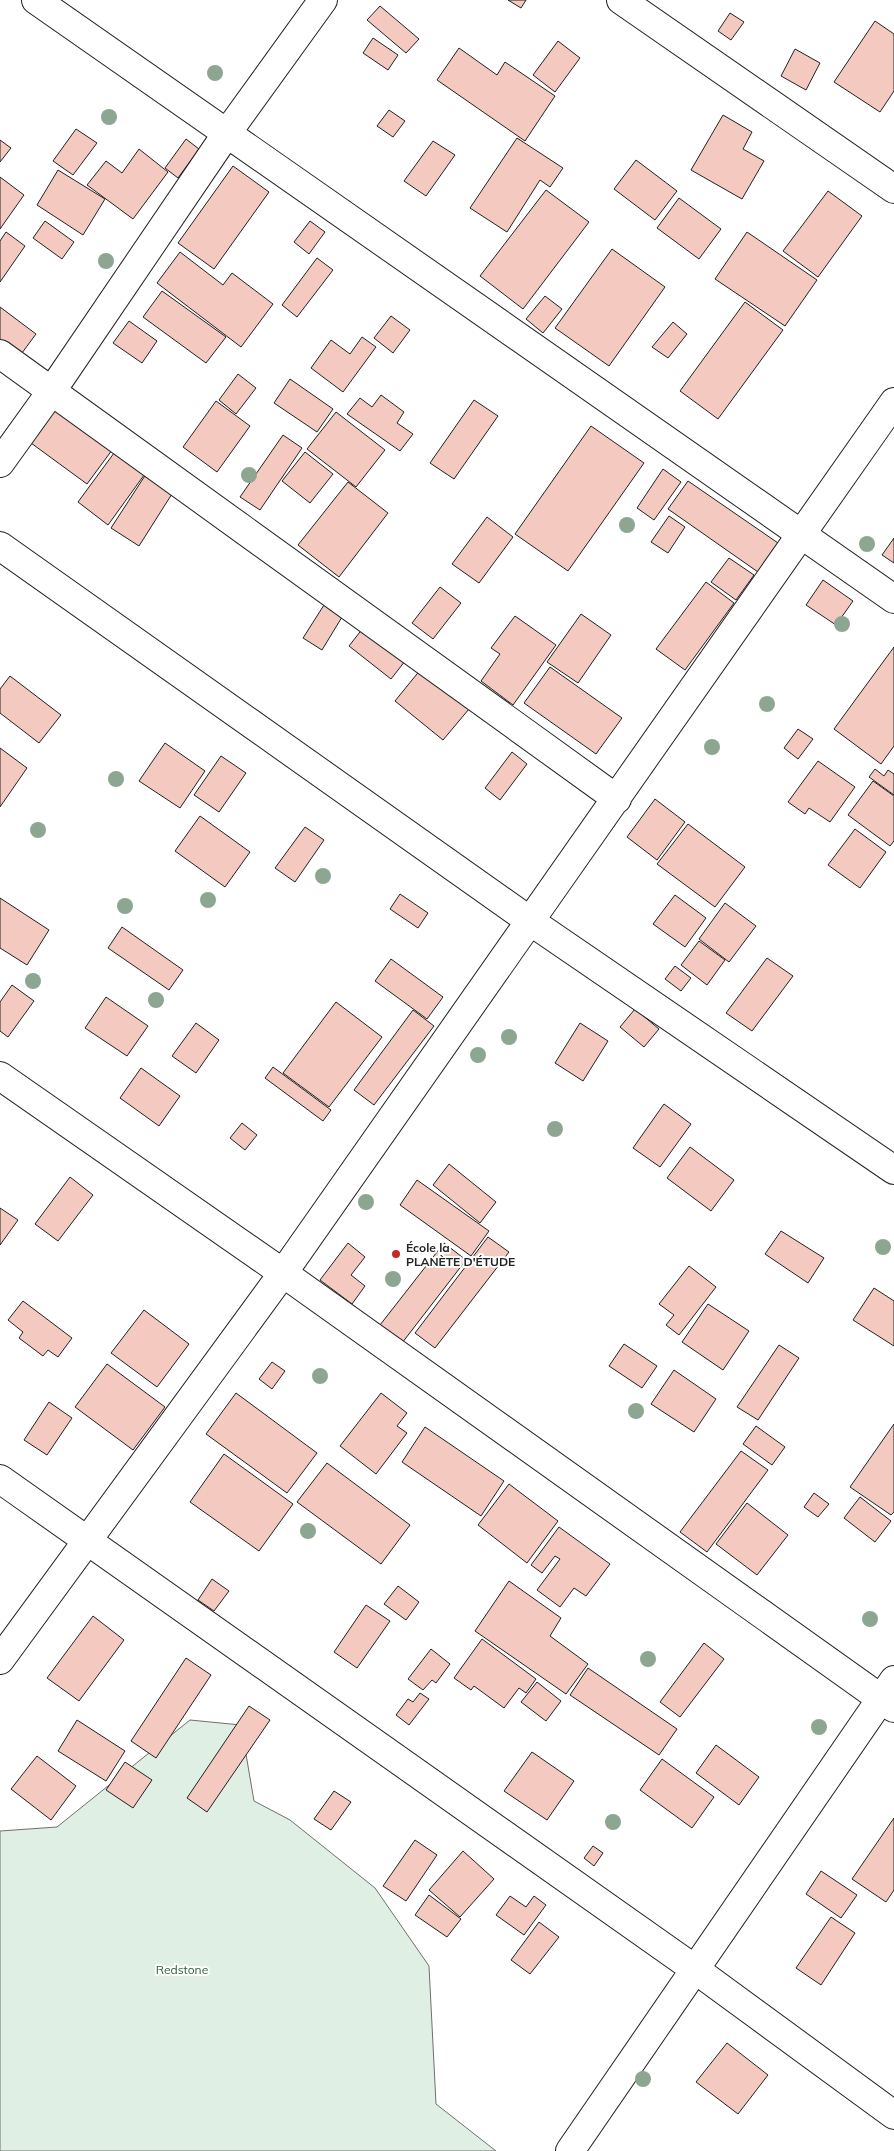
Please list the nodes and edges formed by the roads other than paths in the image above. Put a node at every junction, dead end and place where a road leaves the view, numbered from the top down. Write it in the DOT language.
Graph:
graph roads {
  1 [pos="36,0"];
  2 [pos="323,0"];
  3 [pos="621,0"];
  4 [pos="227,133"];
  5 [pos="894,189"];
  6 [pos="0,354"];
  7 [pos="51,392"];
  8 [pos="894,402"];
  9 [pos="0,463"];
  10 [pos="802,535"];
  11 [pos="0,546"];
  12 [pos="894,599"];
  13 [pos="616,799"];
  14 [pos="530,921"];
  15 [pos="0,1076"];
  16 [pos="894,1170"];
  17 [pos="283,1273"];
  18 [pos="0,1479"];
  19 [pos="87,1540"];
  20 [pos="0,1660"];
  21 [pos="890,1696"];
  22 [pos="696,1970"];
  23 [pos="894,2115"];
  24 [pos="570,2151"];
  1 -- 4 [label="street"];
  2 -- 4 [label="street"];
  3 -- 5 [label="street"];
  4 -- 7 [label="street"];
  4 -- 10 [label="street"];
  6 -- 7 [label="street"];
  7 -- 9 [label="street"];
  7 -- 13 [label="street"];
  8 -- 10 [label="street"];
  10 -- 12 [label="street"];
  10 -- 13 [label="street"];
  11 -- 14 [label="street"];
  13 -- 14 [label="street"];
  14 -- 16 [label="street"];
  14 -- 17 [label="street"];
  15 -- 17 [label="street"];
  17 -- 19 [label="street"];
  17 -- 21 [label="street"];
  18 -- 19 [label="street"];
  19 -- 20 [label="street"];
  19 -- 22 [label="street"];
  21 -- 22 [label="street"];
  22 -- 23 [label="street"];
  22 -- 24 [label="street"];
}
